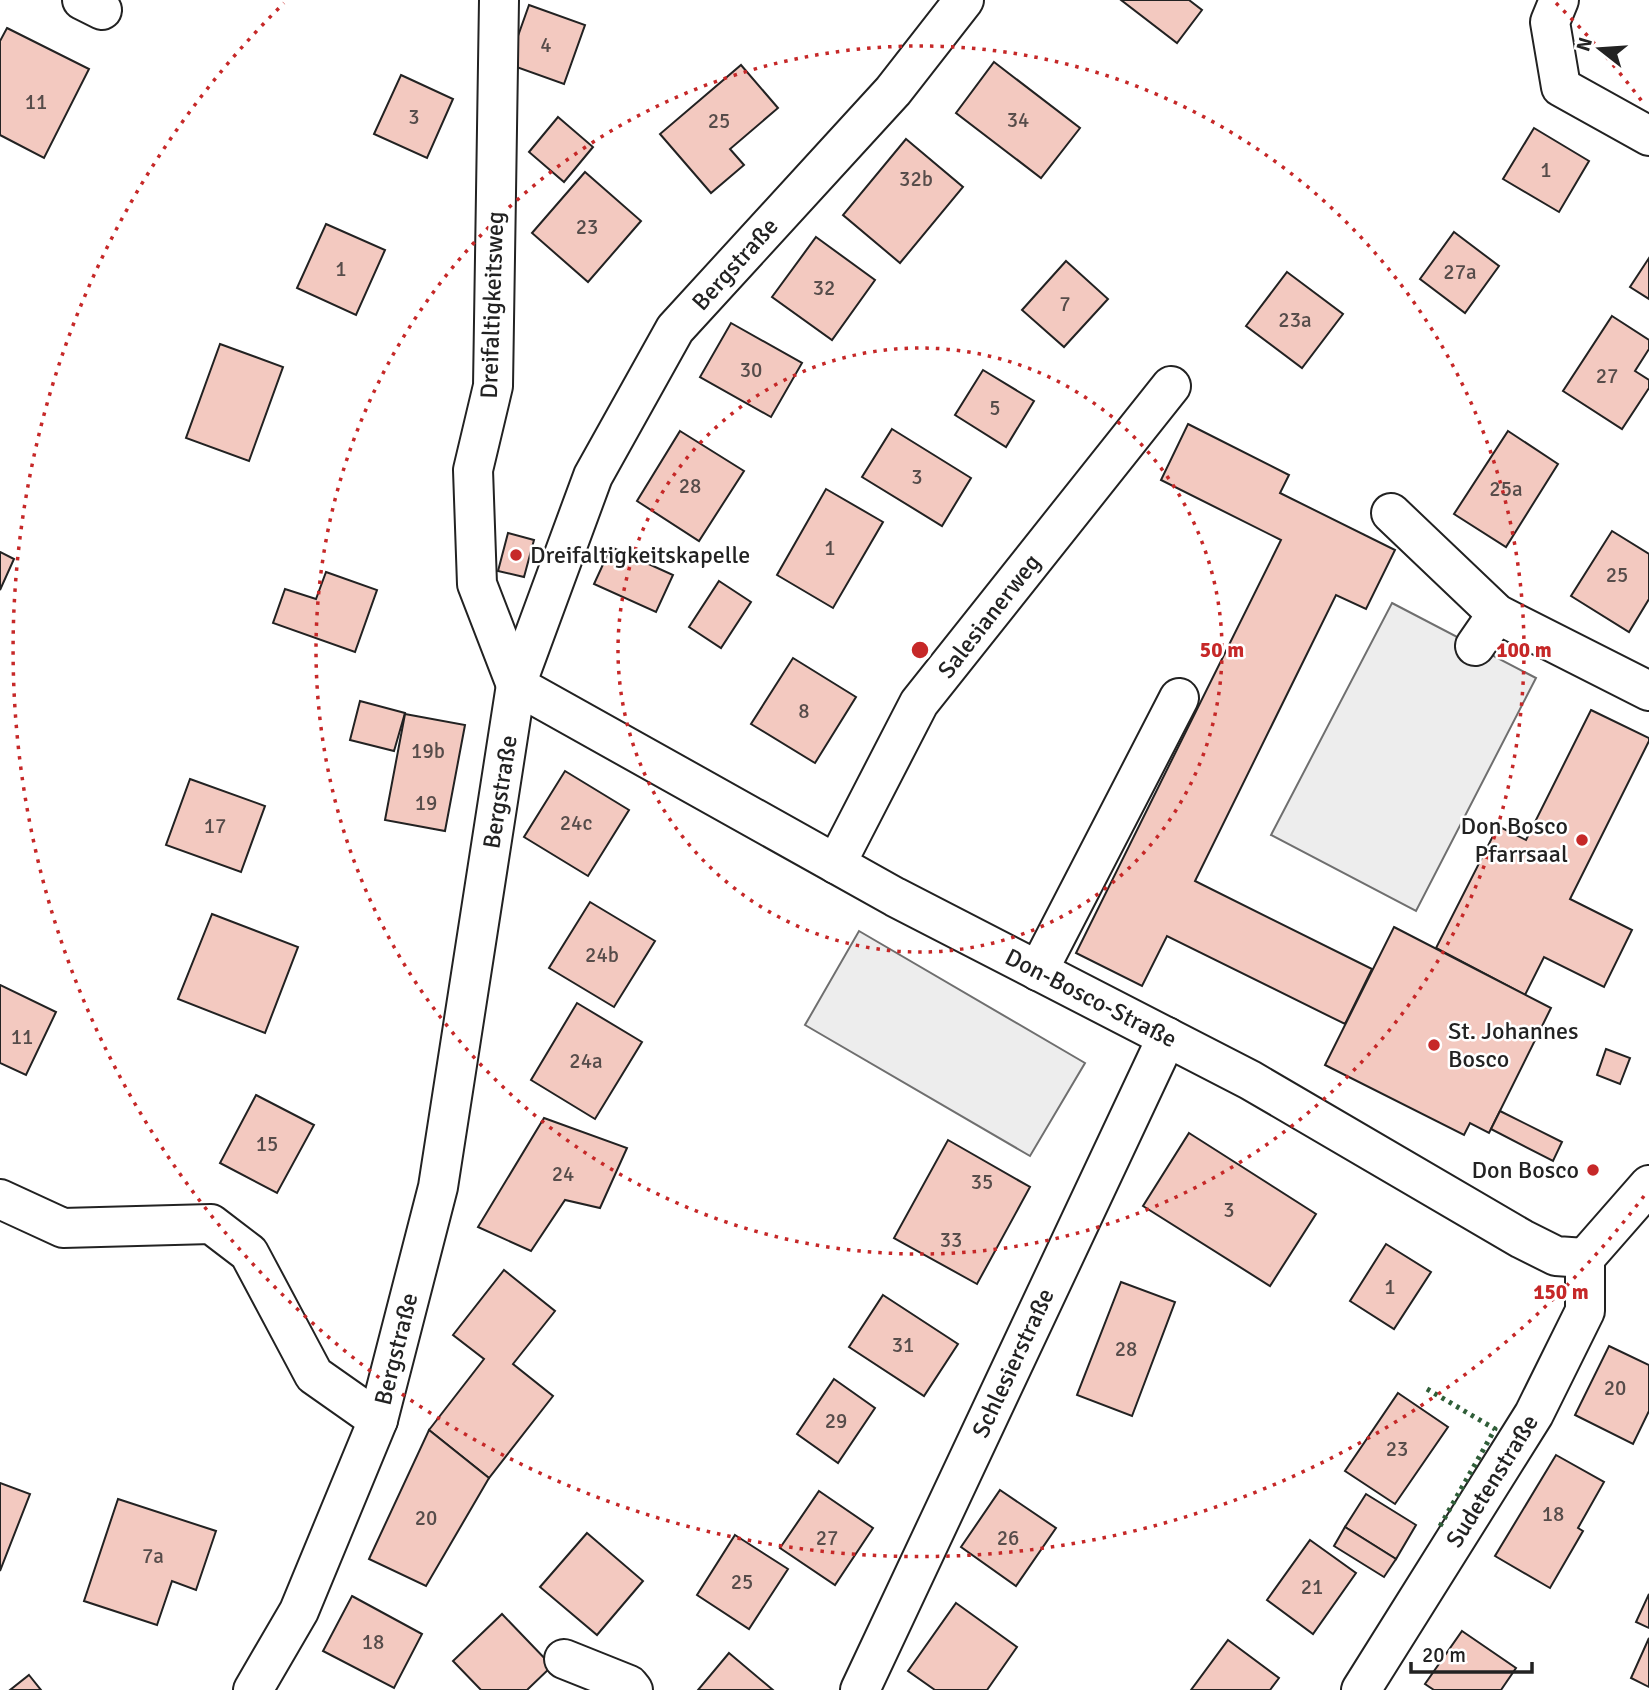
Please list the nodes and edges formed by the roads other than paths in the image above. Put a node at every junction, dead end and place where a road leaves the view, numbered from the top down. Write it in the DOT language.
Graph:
graph roads {
  1 [pos="499,0"];
  2 [pos="964,0"];
  3 [pos="1559,0"];
  4 [pos="1649,136"];
  5 [pos="1171,386"];
  6 [pos="1391,513"];
  7 [pos="1497,614"];
  8 [pos="1475,646"];
  9 [pos="516,685"];
  10 [pos="1649,691"];
  11 [pos="1179,698"];
  12 [pos="836,864"];
  13 [pos="1038,971"];
  14 [pos="1167,1037"];
  15 [pos="1648,1184"];
  16 [pos="0,1199"];
  17 [pos="1585,1258"];
  18 [pos="378,1420"];
  19 [pos="564,1659"];
  20 [pos="253,1690"];
  21 [pos="634,1690"];
  22 [pos="860,1690"];
  23 [pos="1361,1690"];
  1 -- 9 [label="street, Dreifaltigkeitsweg"];
  2 -- 9 [label="street, Bergstraße"];
  3 -- 4 [label="street"];
  5 -- 12 [label="street, Salesianerweg"];
  6 -- 7 [label="street"];
  7 -- 8 [label="street"];
  7 -- 10 [label="street"];
  9 -- 12 [label="street, Don-Bosco-Straße"];
  9 -- 18 [label="street, Bergstraße"];
  11 -- 13 [label="street"];
  12 -- 13 [label="street, Don-Bosco-Straße"];
  13 -- 14 [label="street, Don-Bosco-Straße"];
  14 -- 17 [label="street, Don-Bosco-Straße"];
  14 -- 22 [label="street, Schlesierstraße"];
  15 -- 17 [label="street"];
  16 -- 18 [label="street"];
  17 -- 23 [label="street, Sudetenstraße"];
  18 -- 20 [label="street, Bergstraße"];
  19 -- 21 [label="street"];
}
